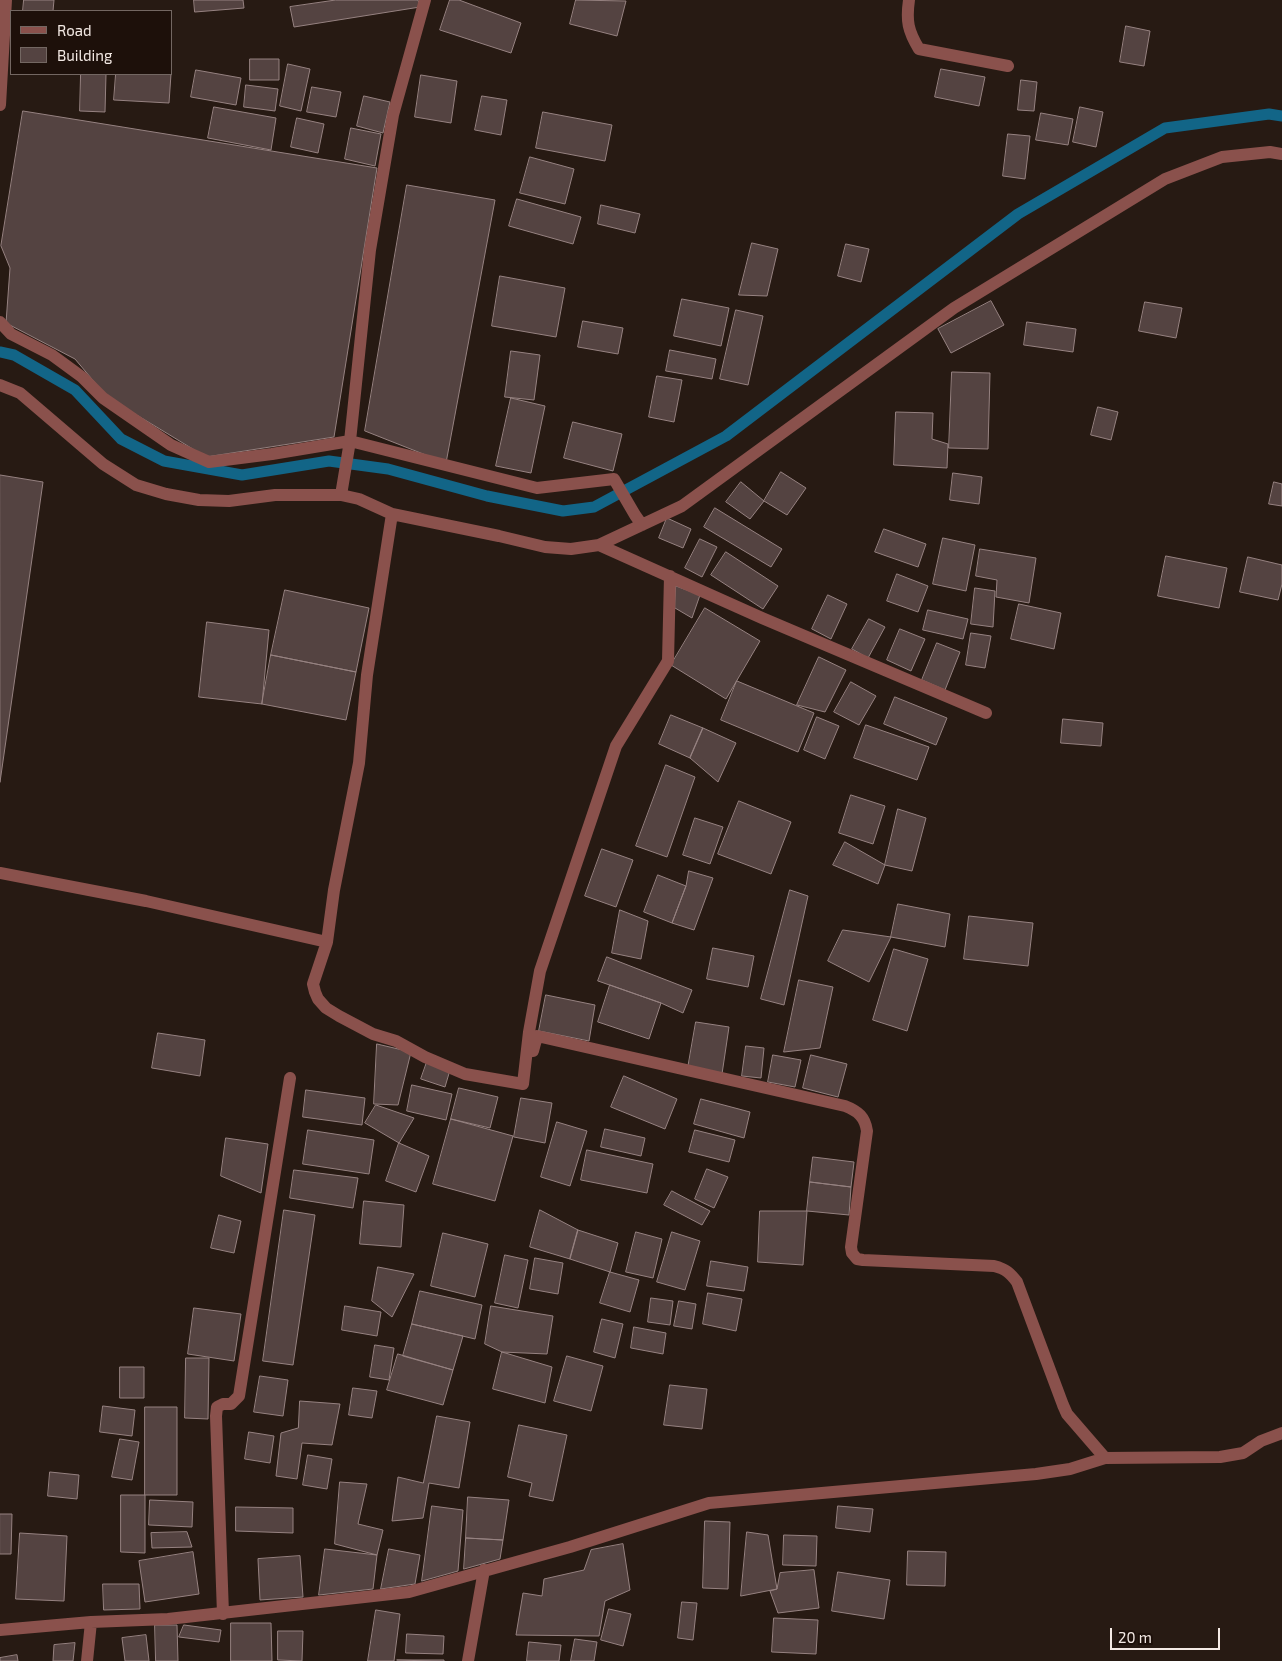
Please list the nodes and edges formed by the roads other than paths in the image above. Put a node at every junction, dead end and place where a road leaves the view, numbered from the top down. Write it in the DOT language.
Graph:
graph roads {
  1 [pos="6,0"];
  2 [pos="425,0"];
  3 [pos="909,0"];
  4 [pos="1008,66"];
  5 [pos="0,105"];
  6 [pos="1282,154"];
  7 [pos="0,322"];
  8 [pos="0,385"];
  9 [pos="350,441"];
  10 [pos="341,489"];
  11 [pos="392,514"];
  12 [pos="638,520"];
  13 [pos="599,545"];
  14 [pos="670,576"];
  15 [pos="986,713"];
  16 [pos="0,873"];
  17 [pos="327,942"];
  18 [pos="290,1078"];
  19 [pos="523,1084"];
  20 [pos="1282,1433"];
  21 [pos="1105,1458"];
  22 [pos="484,1570"];
  23 [pos="223,1614"];
  24 [pos="91,1622"];
  25 [pos="0,1630"];
  26 [pos="88,1661"];
  27 [pos="468,1661"];
  1 -- 5 [label="street"];
  2 -- 9 [label="street"];
  3 -- 4 [label="street"];
  6 -- 12 [label="street"];
  7 -- 9 [label="street"];
  8 -- 10 [label="street"];
  9 -- 10 [label="street"];
  9 -- 12 [label="street"];
  10 -- 11 [label="street"];
  11 -- 13 [label="street"];
  11 -- 17 [label="street"];
  12 -- 13 [label="street"];
  13 -- 14 [label="street"];
  14 -- 15 [label="street"];
  14 -- 19 [label="street"];
  16 -- 17 [label="street"];
  17 -- 19 [label="street"];
  18 -- 23 [label="street"];
  19 -- 21 [label="street"];
  20 -- 21 [label="street"];
  21 -- 22 [label="street"];
  22 -- 23 [label="street"];
  22 -- 27 [label="street"];
  23 -- 24 [label="street"];
  24 -- 25 [label="street"];
  24 -- 26 [label="street"];
}
